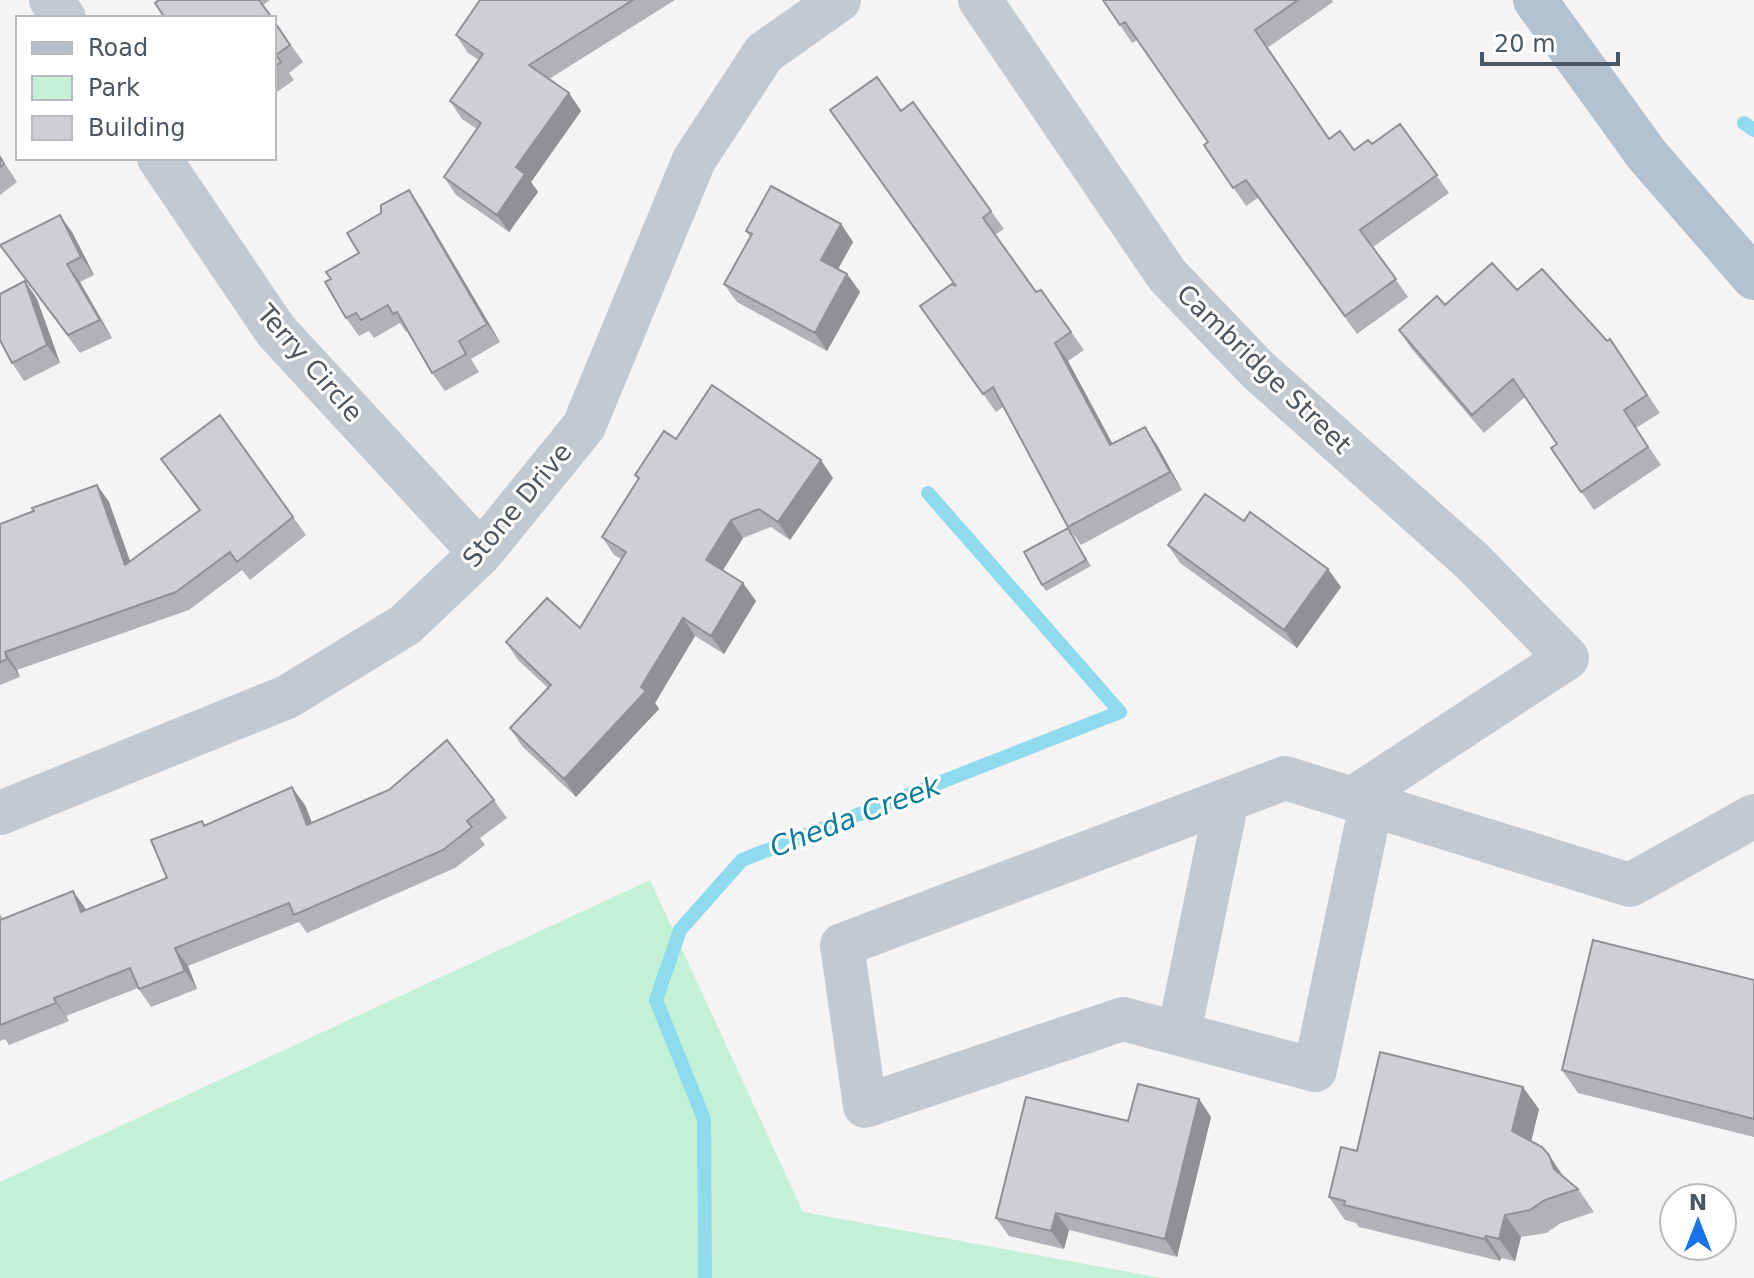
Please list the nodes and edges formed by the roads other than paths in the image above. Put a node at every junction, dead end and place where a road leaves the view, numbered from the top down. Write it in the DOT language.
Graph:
graph roads {
  1 [pos="839,0"];
  2 [pos="980,0"];
  3 [pos="1535,0"];
  4 [pos="160,160"];
  5 [pos="1754,278"];
  6 [pos="481,553"];
  7 [pos="1227,800"];
  8 [pos="1361,802"];
  9 [pos="0,813"];
  10 [pos="1754,816"];
  11 [pos="1179,1033"];
  1 -- 6 [label="street, Stone Drive"];
  2 -- 8 [label="street, Cambridge Street"];
  3 -- 5 [label="main road"];
  4 -- 6 [label="street, Terry Circle"];
  6 -- 9 [label="street, Stone Drive"];
  7 -- 8 [label="street"];
  7 -- 11 [label="street"];
  7 -- 11 [label="street"];
  8 -- 10 [label="street"];
  8 -- 11 [label="street"];
}
